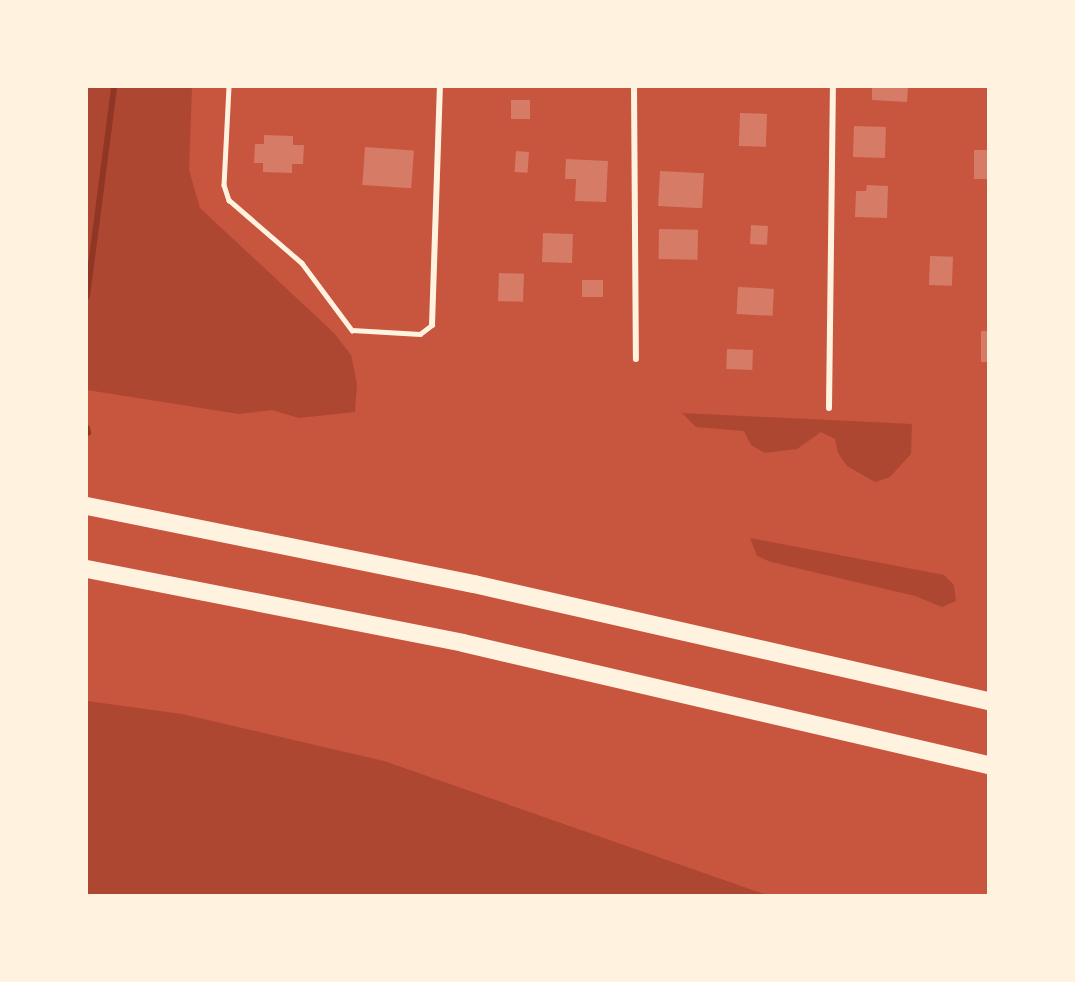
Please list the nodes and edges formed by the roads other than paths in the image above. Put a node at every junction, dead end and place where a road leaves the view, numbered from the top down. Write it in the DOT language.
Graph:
graph roads {
  1 [pos="229,87"];
  2 [pos="440,87"];
  3 [pos="634,87"];
  4 [pos="834,87"];
  5 [pos="432,325"];
  6 [pos="636,359"];
  7 [pos="829,408"];
  8 [pos="87,506"];
  9 [pos="87,569"];
  10 [pos="988,701"];
  11 [pos="988,765"];
  1 -- 5 [label="lane"];
  2 -- 5 [label="street"];
  3 -- 6 [label="street"];
  4 -- 7 [label="street"];
  8 -- 10 [label="highway"];
  9 -- 11 [label="highway"];
}
